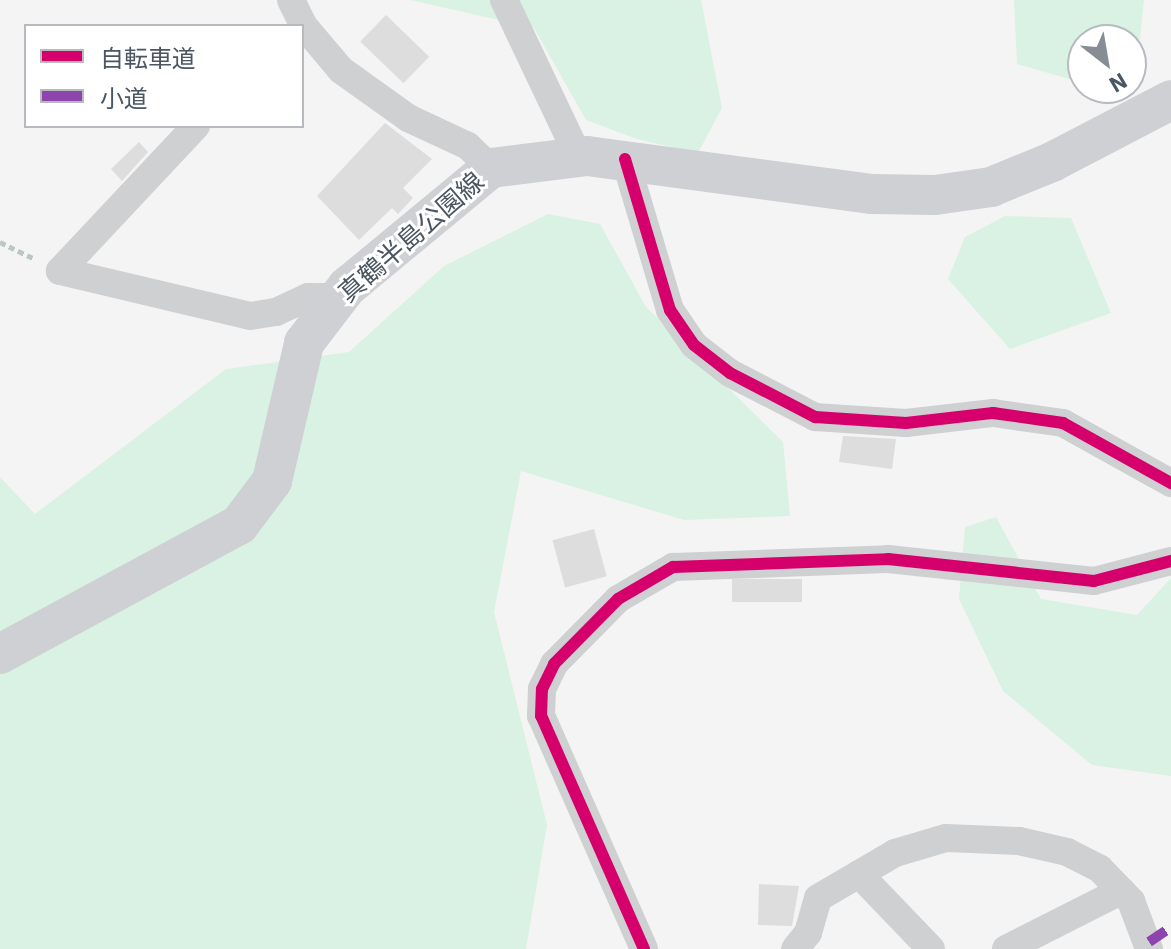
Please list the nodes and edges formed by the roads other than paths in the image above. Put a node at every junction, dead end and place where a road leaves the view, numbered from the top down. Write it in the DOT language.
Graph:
graph roads {
  1 [pos="504,0"];
  2 [pos="299,17"];
  3 [pos="1171,100"];
  4 [pos="194,128"];
  5 [pos="578,156"];
  6 [pos="625,159"];
  7 [pos="491,168"];
  8 [pos="339,297"];
  9 [pos="1171,483"];
  10 [pos="1171,561"];
  11 [pos="0,654"];
  12 [pos="859,874"];
  13 [pos="1121,891"];
  14 [pos="644,949"];
  15 [pos="795,949"];
  16 [pos="931,949"];
  17 [pos="1006,949"];
  18 [pos="1149,949"];
  1 -- 5 [label="street"];
  2 -- 7 [label="street"];
  3 -- 6 [label="main road, 真鶴半島公園線"];
  4 -- 8 [label="street"];
  5 -- 6 [label="main road, 真鶴半島公園線"];
  5 -- 7 [label="main road, 真鶴半島公園線"];
  6 -- 9 [label="street"];
  7 -- 8 [label="main road, 真鶴半島公園線"];
  8 -- 11 [label="main road, 真鶴半島公園線"];
  10 -- 14 [label="street"];
  12 -- 13 [label="street"];
  12 -- 15 [label="street"];
  12 -- 16 [label="street"];
  13 -- 17 [label="street"];
  13 -- 18 [label="street"];
}
